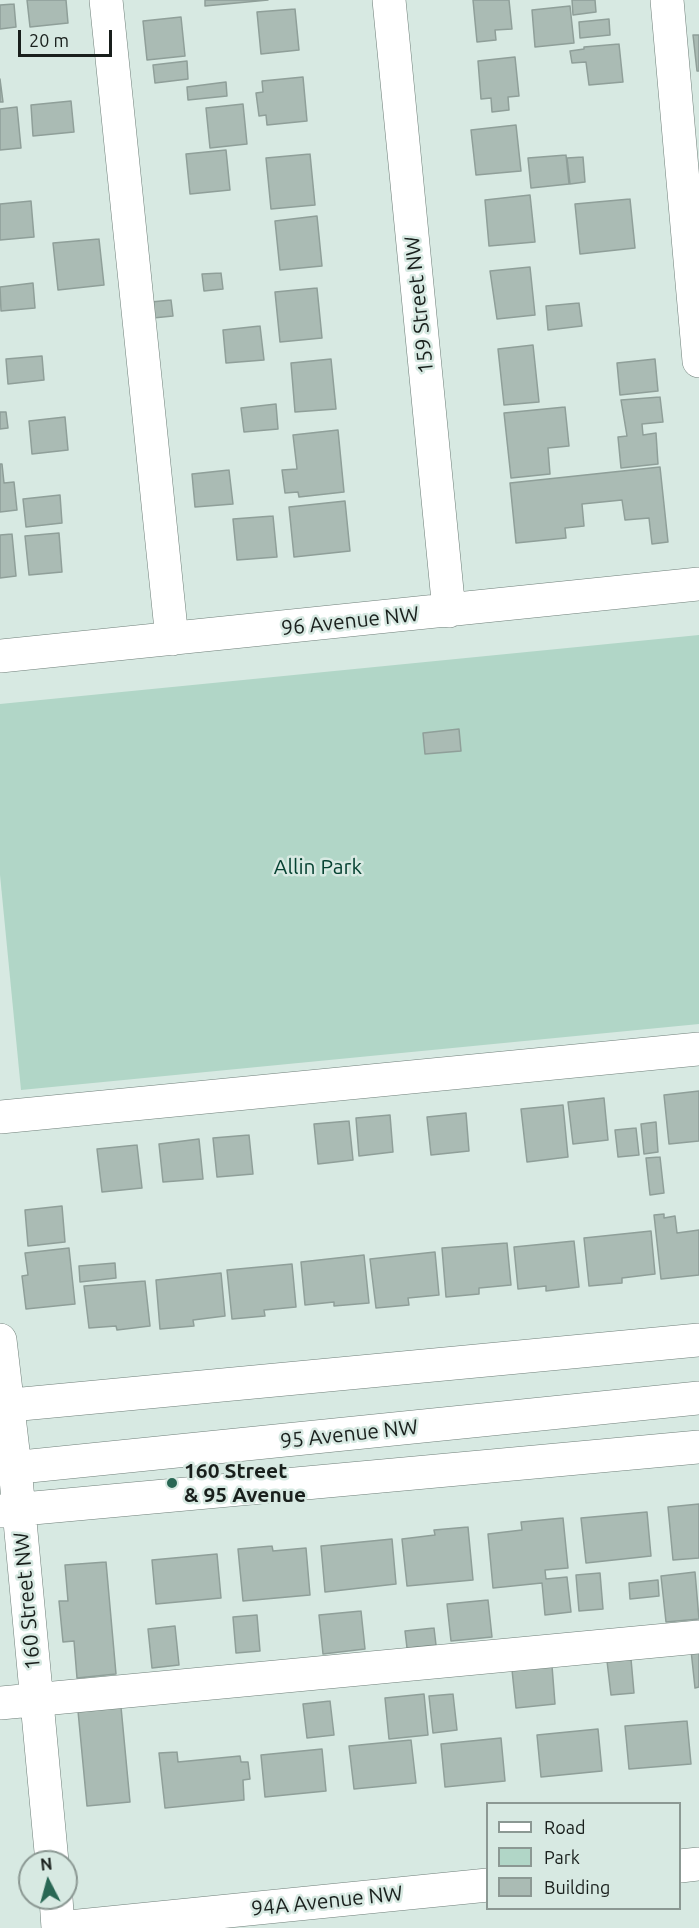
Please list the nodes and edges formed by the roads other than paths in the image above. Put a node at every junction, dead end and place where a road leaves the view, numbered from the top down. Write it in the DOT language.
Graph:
graph roads {
  1 [pos="106,0"];
  2 [pos="389,0"];
  3 [pos="667,0"];
  4 [pos="699,361"];
  5 [pos="699,584"];
  6 [pos="449,611"];
  7 [pos="171,639"];
  8 [pos="0,656"];
  9 [pos="699,1049"];
  10 [pos="0,1117"];
  11 [pos="0,1340"];
  12 [pos="699,1340"];
  13 [pos="699,1398"];
  14 [pos="4,1405"];
  15 [pos="699,1447"];
  16 [pos="7,1468"];
  17 [pos="9,1510"];
  18 [pos="699,1637"];
  19 [pos="37,1700"];
  20 [pos="0,1703"];
  21 [pos="51,1850"];
  22 [pos="699,1864"];
  23 [pos="681,1866"];
  24 [pos="486,1885"];
  25 [pos="57,1910"];
  26 [pos="59,1928"];
  1 -- 7 [label="street"];
  2 -- 6 [label="street, 159 Street NW"];
  3 -- 4 [label="street"];
  5 -- 6 [label="street, 96 Avenue NW"];
  6 -- 7 [label="street, 96 Avenue NW"];
  7 -- 8 [label="street, 96 Avenue NW"];
  9 -- 10 [label="street"];
  11 -- 14 [label="street, 160 Street NW"];
  12 -- 14 [label="street"];
  13 -- 16 [label="street, 95 Avenue NW"];
  14 -- 16 [label="street, 160 Street NW"];
  15 -- 17 [label="street"];
  16 -- 17 [label="street, 160 Street NW"];
  17 -- 19 [label="street, 160 Street NW"];
  18 -- 19 [label="street"];
  19 -- 20 [label="street"];
  19 -- 21 [label="street, 160 Street NW"];
  22 -- 23 [label="street"];
  24 -- 26 [label="street, 94A Avenue NW"];
  25 -- 26 [label="street"];
}
